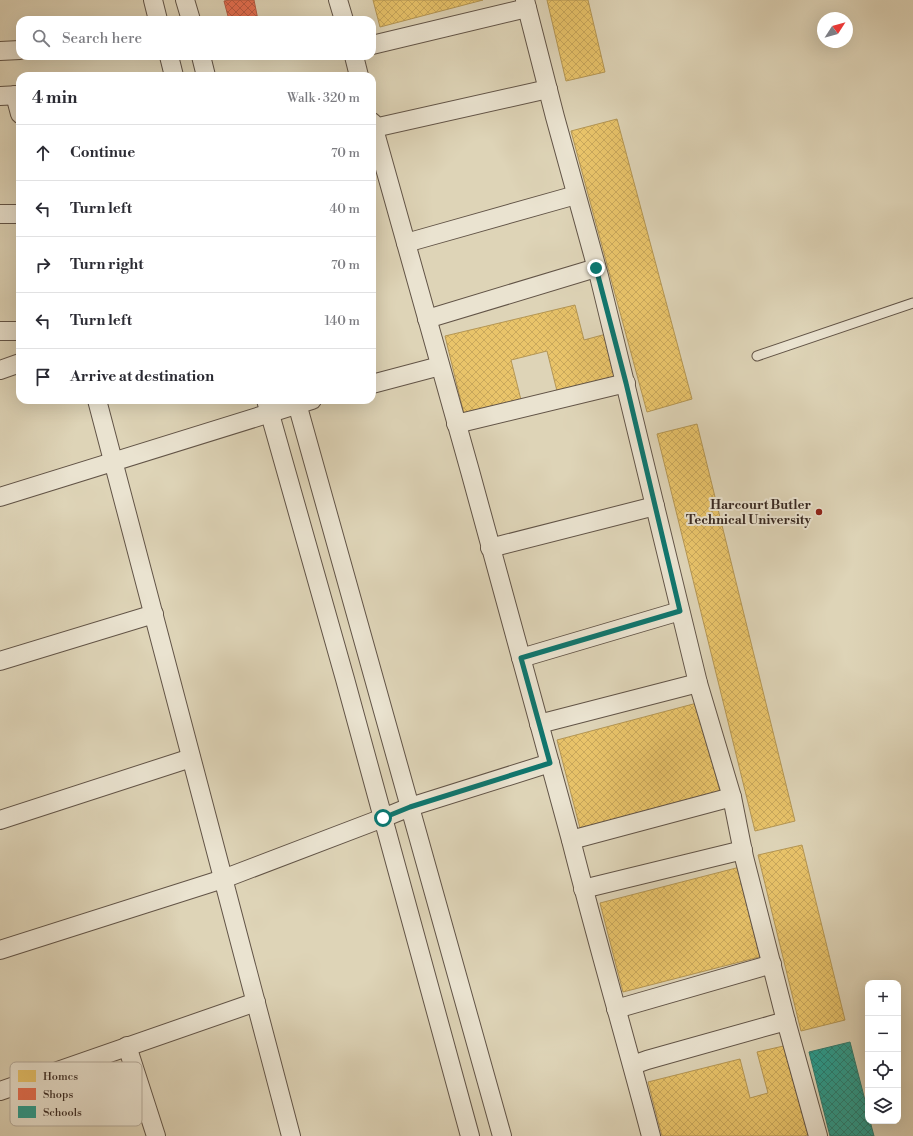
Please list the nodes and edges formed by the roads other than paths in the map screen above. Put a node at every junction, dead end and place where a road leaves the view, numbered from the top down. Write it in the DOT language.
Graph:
graph roads {
  1 [pos="152,0"];
  2 [pos="185,0"];
  3 [pos="338,0"];
  4 [pos="526,4"];
  5 [pos="157,16"];
  6 [pos="190,16"];
  7 [pos="343,16"];
  8 [pos="376,44"];
  9 [pos="169,60"];
  10 [pos="201,60"];
  11 [pos="355,60"];
  12 [pos="173,72"];
  13 [pos="205,72"];
  14 [pos="358,72"];
  15 [pos="548,89"];
  16 [pos="12,95"];
  17 [pos="16,104"];
  18 [pos="376,124"];
  19 [pos="376,136"];
  20 [pos="576,195"];
  21 [pos="0,214"];
  22 [pos="16,214"];
  23 [pos="406,243"];
  24 [pos="596,268"];
  25 [pos="913,303"];
  26 [pos="427,319"];
  27 [pos="0,331"];
  28 [pos="16,331"];
  29 [pos="757,356"];
  30 [pos="16,364"];
  31 [pos="440,366"];
  32 [pos="0,370"];
  33 [pos="376,383"];
  34 [pos="626,383"];
  35 [pos="98,404"];
  36 [pos="285,404"];
  37 [pos="303,404"];
  38 [pos="268,407"];
  39 [pos="456,424"];
  40 [pos="113,462"];
  41 [pos="0,497"];
  42 [pos="655,506"];
  43 [pos="490,548"];
  44 [pos="680,611"];
  45 [pos="154,614"];
  46 [pos="521,658"];
  47 [pos="0,661"];
  48 [pos="698,683"];
  49 [pos="539,724"];
  50 [pos="191,758"];
  51 [pos="550,763"];
  52 [pos="732,797"];
  53 [pos="410,807"];
  54 [pos="383,818"];
  55 [pos="0,820"];
  56 [pos="571,840"];
  57 [pos="743,850"];
  58 [pos="223,879"];
  59 [pos="583,889"];
  60 [pos="0,950"];
  61 [pos="772,964"];
  62 [pos="256,1002"];
  63 [pos="616,1009"];
  64 [pos="786,1021"];
  65 [pos="127,1046"];
  66 [pos="81,1062"];
  67 [pos="132,1062"];
  68 [pos="633,1065"];
  69 [pos="10,1087"];
  70 [pos="0,1090"];
  71 [pos="142,1093"];
  72 [pos="156,1136"];
  73 [pos="291,1136"];
  74 [pos="470,1136"];
  75 [pos="502,1136"];
  76 [pos="651,1136"];
  77 [pos="818,1136"];
  1 -- 5 [label="street"];
  2 -- 6 [label="street"];
  3 -- 7 [label="street"];
  4 -- 8 [label="street"];
  4 -- 15 [label="street"];
  9 -- 12 [label="street"];
  10 -- 13 [label="street"];
  11 -- 14 [label="street"];
  15 -- 18 [label="street"];
  15 -- 20 [label="street"];
  16 -- 17 [label="street"];
  19 -- 23 [label="street"];
  20 -- 23 [label="street"];
  20 -- 24 [label="street"];
  21 -- 22 [label="street"];
  23 -- 26 [label="street"];
  24 -- 26 [label="street"];
  24 -- 34 [label="street"];
  25 -- 29 [label="lane"];
  26 -- 31 [label="street"];
  27 -- 28 [label="street"];
  30 -- 32 [label="street"];
  31 -- 33 [label="street"];
  31 -- 39 [label="street"];
  34 -- 39 [label="street"];
  34 -- 42 [label="street"];
  35 -- 40 [label="street"];
  36 -- 38 [label="street"];
  37 -- 53 [label="street"];
  38 -- 40 [label="street"];
  38 -- 54 [label="street"];
  39 -- 43 [label="street"];
  40 -- 41 [label="street"];
  40 -- 45 [label="street"];
  42 -- 43 [label="street"];
  42 -- 44 [label="street"];
  43 -- 46 [label="street"];
  44 -- 46 [label="street"];
  44 -- 48 [label="street"];
  45 -- 47 [label="street"];
  45 -- 50 [label="street"];
  46 -- 49 [label="street"];
  48 -- 49 [label="street"];
  48 -- 52 [label="street"];
  49 -- 51 [label="street"];
  50 -- 55 [label="street"];
  50 -- 58 [label="street"];
  51 -- 53 [label="street"];
  51 -- 56 [label="street"];
  52 -- 56 [label="street"];
  52 -- 57 [label="street"];
  53 -- 54 [label="street"];
  53 -- 75 [label="street"];
  54 -- 58 [label="street"];
  54 -- 74 [label="street"];
  56 -- 59 [label="street"];
  57 -- 59 [label="street"];
  57 -- 61 [label="street"];
  58 -- 60 [label="street"];
  58 -- 62 [label="street"];
  59 -- 63 [label="street"];
  61 -- 63 [label="street"];
  61 -- 64 [label="street"];
  62 -- 65 [label="street"];
  62 -- 73 [label="street"];
  63 -- 68 [label="street"];
  64 -- 68 [label="street"];
  64 -- 77 [label="street"];
  65 -- 66 [label="street"];
  65 -- 67 [label="street"];
  68 -- 76 [label="street"];
  69 -- 70 [label="street"];
  71 -- 72 [label="street"];
}
